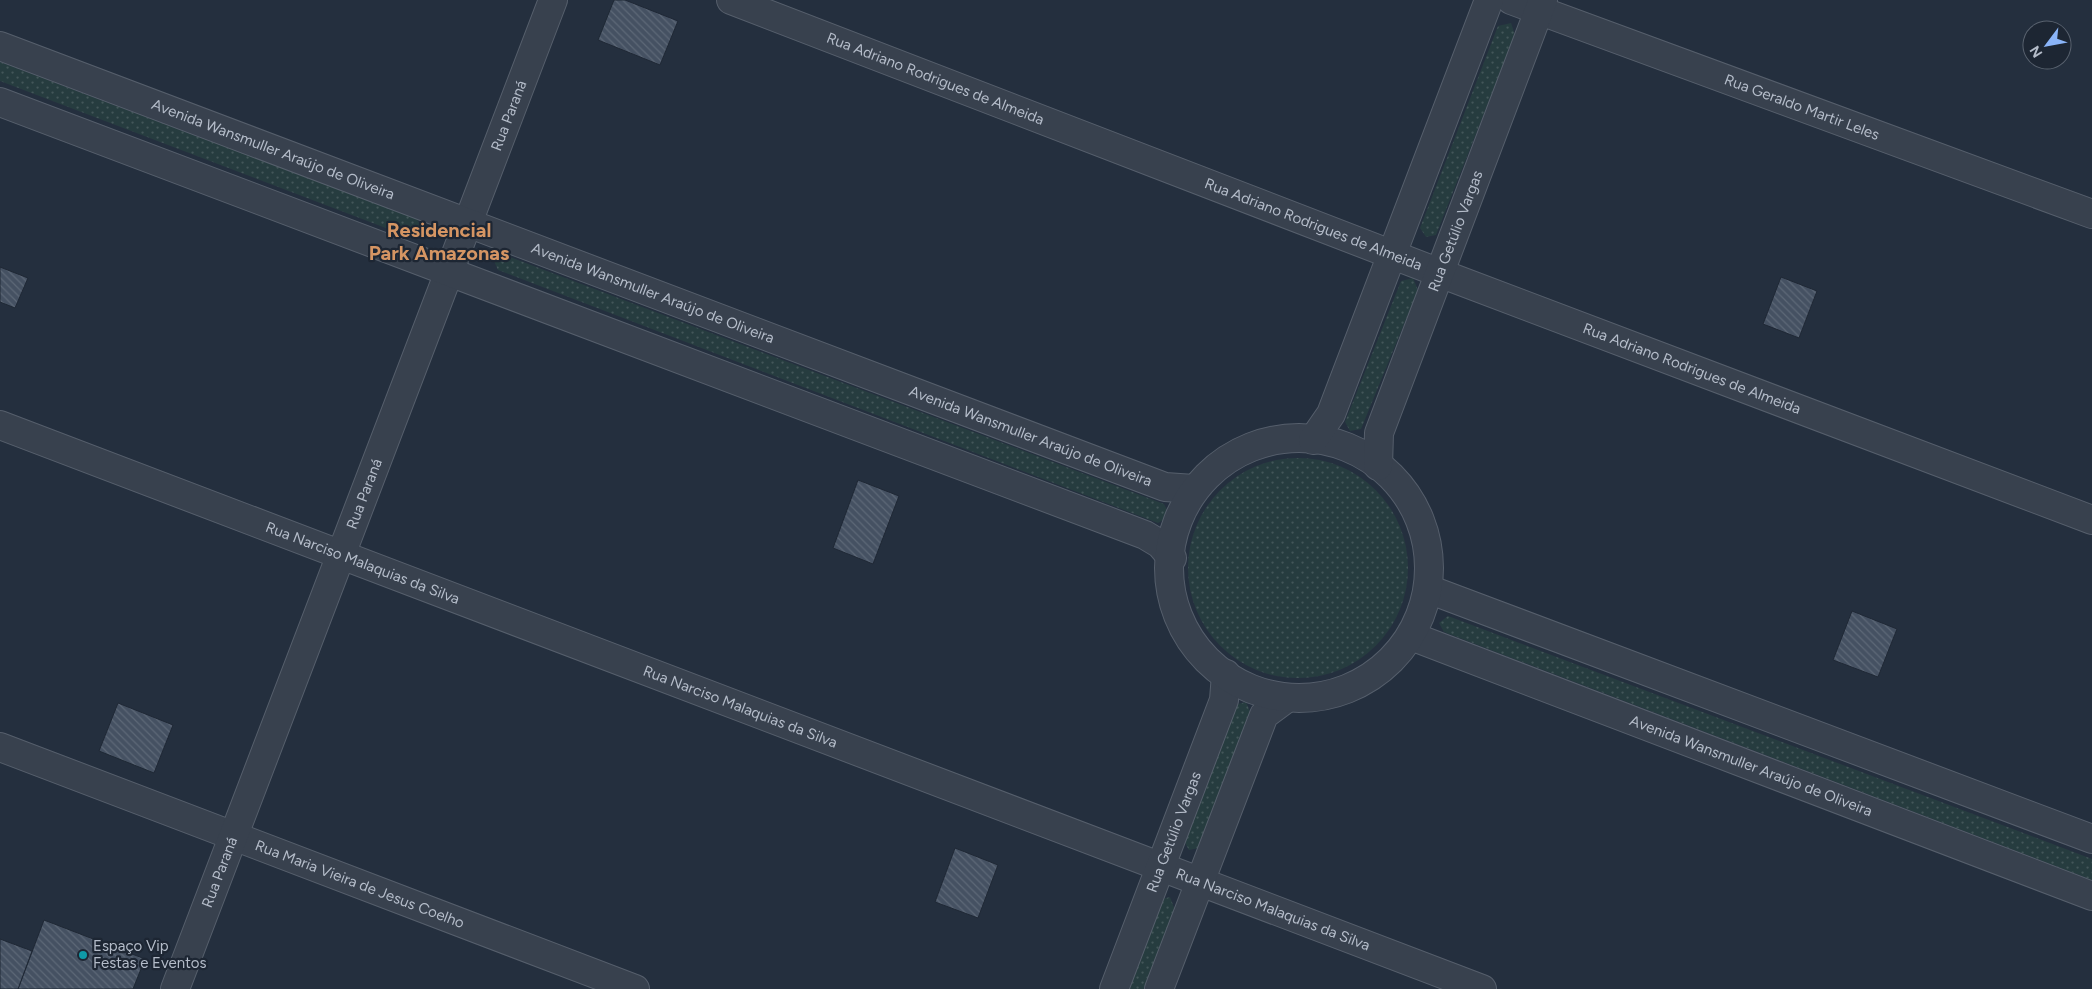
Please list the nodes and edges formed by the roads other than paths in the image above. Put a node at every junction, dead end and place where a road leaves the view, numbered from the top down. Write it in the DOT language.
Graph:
graph roads {
  1 [pos="553,0"];
  2 [pos="732,0"];
  3 [pos="1489,0"];
  4 [pos="1511,0"];
  5 [pos="1541,5"];
  6 [pos="0,46"];
  7 [pos="0,102"];
  8 [pos="2092,214"];
  9 [pos="466,224"];
  10 [pos="1392,254"];
  11 [pos="448,272"];
  12 [pos="1440,273"];
  13 [pos="0,425"];
  14 [pos="1313,440"];
  15 [pos="1378,466"];
  16 [pos="1194,489"];
  17 [pos="2092,520"];
  18 [pos="341,555"];
  19 [pos="1172,558"];
  20 [pos="1428,589"];
  21 [pos="1411,636"];
  22 [pos="1226,674"];
  23 [pos="1287,698"];
  24 [pos="0,748"];
  25 [pos="233,837"];
  26 [pos="2092,839"];
  27 [pos="1161,866"];
  28 [pos="1200,881"];
  29 [pos="2092,896"];
  30 [pos="175,989"];
  31 [pos="635,989"];
  32 [pos="1114,989"];
  33 [pos="1158,989"];
  34 [pos="1482,989"];
  1 -- 9 [label="street, Rua Paraná"];
  2 -- 10 [label="street, Rua Adriano Rodrigues de Almeida"];
  3 -- 10 [label="street"];
  4 -- 5 [label="street, Rua Geraldo Martir Leles"];
  5 -- 8 [label="street, Rua Geraldo Martir Leles"];
  5 -- 12 [label="street, Rua Getúlio Vargas"];
  6 -- 9 [label="street, Avenida Wansmuller Araújo de Oliveira"];
  7 -- 11 [label="street"];
  9 -- 11 [label="street, Rua Paraná"];
  9 -- 16 [label="street, Avenida Wansmuller Araújo de Oliveira"];
  10 -- 12 [label="street, Rua Adriano Rodrigues de Almeida"];
  10 -- 14 [label="street"];
  11 -- 18 [label="street, Rua Paraná"];
  11 -- 19 [label="street"];
  12 -- 15 [label="street, Rua Getúlio Vargas"];
  12 -- 17 [label="street, Rua Adriano Rodrigues de Almeida"];
  13 -- 18 [label="street, Rua Narciso Malaquias da Silva"];
  14 -- 15 [label="street"];
  14 -- 16 [label="street"];
  15 -- 20 [label="street"];
  16 -- 19 [label="street"];
  18 -- 25 [label="street, Rua Paraná"];
  18 -- 27 [label="street, Rua Narciso Malaquias da Silva"];
  19 -- 22 [label="street"];
  20 -- 21 [label="street"];
  20 -- 26 [label="street"];
  21 -- 23 [label="street"];
  21 -- 29 [label="street, Avenida Wansmuller Araújo de Oliveira"];
  22 -- 23 [label="street"];
  22 -- 27 [label="street, Rua Getúlio Vargas"];
  23 -- 28 [label="street"];
  24 -- 25 [label="street, Rua Maria Vieira de Jesus Coelho"];
  25 -- 30 [label="street, Rua Paraná"];
  25 -- 31 [label="street, Rua Maria Vieira de Jesus Coelho"];
  27 -- 28 [label="street, Rua Narciso Malaquias da Silva"];
  27 -- 32 [label="street, Rua Getúlio Vargas"];
  28 -- 33 [label="street"];
  28 -- 34 [label="street, Rua Narciso Malaquias da Silva"];
}
